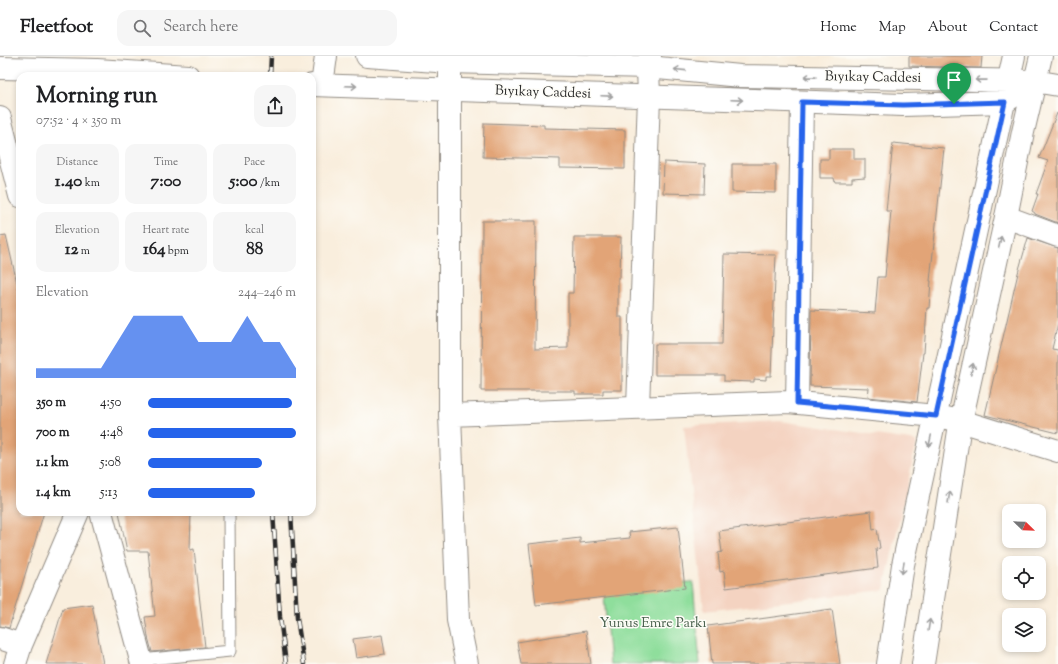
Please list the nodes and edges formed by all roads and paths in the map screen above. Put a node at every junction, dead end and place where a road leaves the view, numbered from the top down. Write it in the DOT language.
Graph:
graph roads {
  1 [pos="326,56"];
  2 [pos="367,56"];
  3 [pos="1014,56"];
  4 [pos="1040,56"];
  5 [pos="450,59"];
  6 [pos="649,61"];
  7 [pos="51,72"];
  8 [pos="127,72"];
  9 [pos="6,74"];
  10 [pos="16,74"];
  11 [pos="0,77"];
  12 [pos="1010,81"];
  13 [pos="1034,81"];
  14 [pos="317,85"];
  15 [pos="1058,85"];
  16 [pos="450,89"];
  17 [pos="649,97"];
  18 [pos="802,102"];
  19 [pos="1005,102"];
  20 [pos="0,118"];
  21 [pos="16,180"];
  22 [pos="1006,217"];
  23 [pos="1058,236"];
  24 [pos="797,403"];
  25 [pos="638,407"];
  26 [pos="450,415"];
  27 [pos="936,416"];
  28 [pos="961,421"];
  29 [pos="1058,451"];
  30 [pos="76,516"];
  31 [pos="102,516"];
  32 [pos="229,516"];
  33 [pos="0,638"];
  34 [pos="18,654"];
  35 [pos="142,662"];
  36 [pos="467,664"];
  37 [pos="888,664"];
  38 [pos="923,664"];
  1 -- 14 [label="street"];
  2 -- 5 [label="street, Bıyıkay Caddesi"];
  3 -- 12 [label="street"];
  4 -- 13 [label="street"];
  5 -- 6 [label="street, Bıyıkay Caddesi"];
  5 -- 16 [label="street"];
  12 -- 6 [label="street, Bıyıkay Caddesi, one-way"];
  6 -- 17 [label="street"];
  7 -- 8 [label="street"];
  9 -- 10 [label="street"];
  9 -- 11 [label="lane"];
  12 -- 13 [label="street, Bıyıkay Caddesi"];
  12 -- 19 [label="street"];
  13 -- 15 [label="street, Bıyıkay Caddesi"];
  13 -- 19 [label="street"];
  13 -- 22 [label="street"];
  14 -- 16 [label="street, Bıyıkay Caddesi, one-way"];
  16 -- 17 [label="street, Bıyıkay Caddesi, one-way"];
  16 -- 26 [label="street"];
  17 -- 18 [label="street, Bıyıkay Caddesi, one-way"];
  17 -- 25 [label="street"];
  18 -- 19 [label="street, Bıyıkay Caddesi"];
  18 -- 24 [label="street"];
  19 -- 27 [label="street"];
  20 -- 21 [label="street"];
  22 -- 23 [label="street"];
  28 -- 22 [label="street, one-way"];
  24 -- 25 [label="street"];
  24 -- 27 [label="street"];
  25 -- 26 [label="street"];
  26 -- 36 [label="street"];
  27 -- 28 [label="street"];
  27 -- 37 [label="street, one-way"];
  28 -- 29 [label="street"];
  38 -- 28 [label="street, one-way"];
  30 -- 34 [label="street"];
  31 -- 35 [label="street"];
  32 -- 35 [label="lane"];
  33 -- 34 [label="street"];
}
